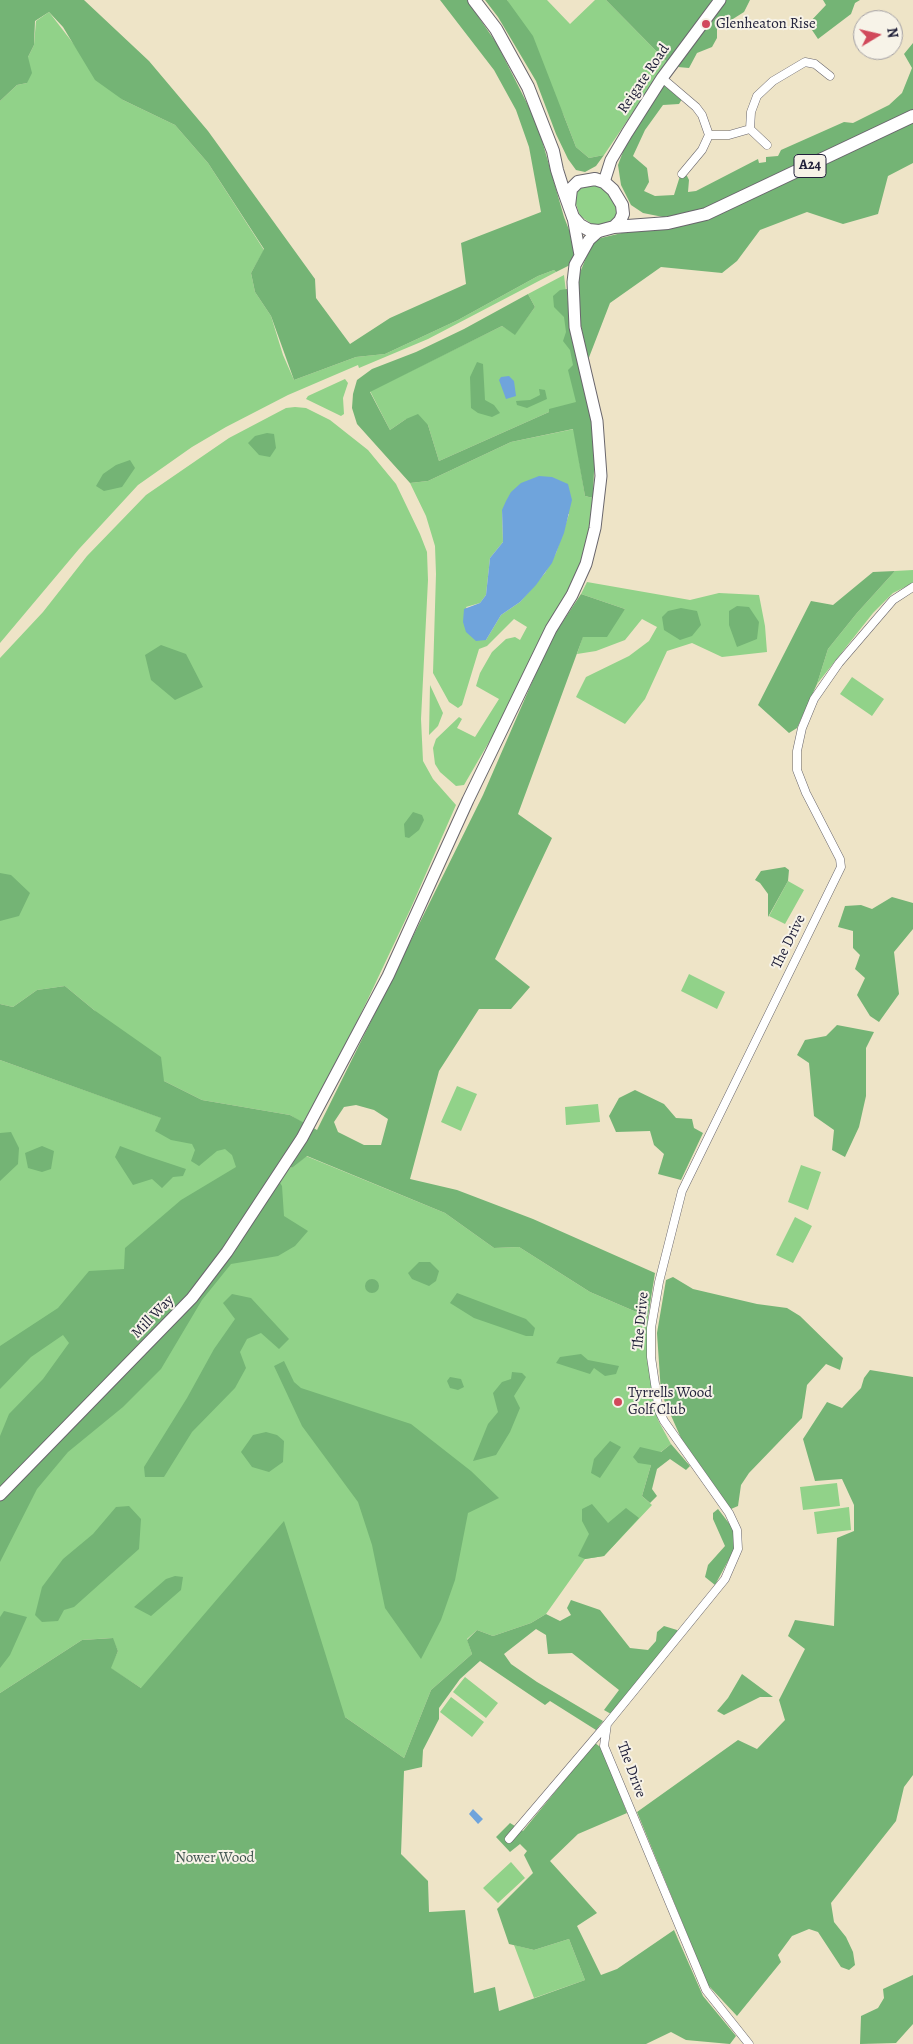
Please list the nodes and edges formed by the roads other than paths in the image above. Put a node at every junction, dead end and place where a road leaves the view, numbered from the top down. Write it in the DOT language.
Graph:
graph roads {
  1 [pos="474,0"];
  2 [pos="720,0"];
  3 [pos="830,76"];
  4 [pos="662,78"];
  5 [pos="913,116"];
  6 [pos="750,129"];
  7 [pos="709,134"];
  8 [pos="767,145"];
  9 [pos="553,151"];
  10 [pos="682,174"];
  11 [pos="578,182"];
  12 [pos="604,182"];
  13 [pos="622,205"];
  14 [pos="571,211"];
  15 [pos="652,223"];
  16 [pos="614,227"];
  17 [pos="599,231"];
  18 [pos="580,255"];
  19 [pos="913,588"];
  20 [pos="0,1495"];
  21 [pos="607,1724"];
  22 [pos="510,1839"];
  23 [pos="749,2044"];
  1 -- 9 [label="highway"];
  2 -- 4 [label="main road, Reigate Road"];
  3 -- 6 [label="street"];
  4 -- 7 [label="street"];
  4 -- 12 [label="main road, Reigate Road"];
  5 -- 15 [label="highway, A24"];
  6 -- 7 [label="street"];
  6 -- 8 [label="street"];
  7 -- 10 [label="street"];
  9 -- 11 [label="highway"];
  9 -- 14 [label="highway"];
  11 -- 12 [label="highway"];
  11 -- 14 [label="highway"];
  12 -- 13 [label="highway"];
  13 -- 15 [label="highway, A24"];
  13 -- 16 [label="highway"];
  14 -- 17 [label="highway"];
  14 -- 18 [label="main road"];
  15 -- 16 [label="highway, A24"];
  16 -- 17 [label="highway"];
  17 -- 18 [label="main road"];
  18 -- 20 [label="main road, Mill Way"];
  19 -- 21 [label="street, The Drive"];
  21 -- 22 [label="street"];
  21 -- 23 [label="street, The Drive"];
}
